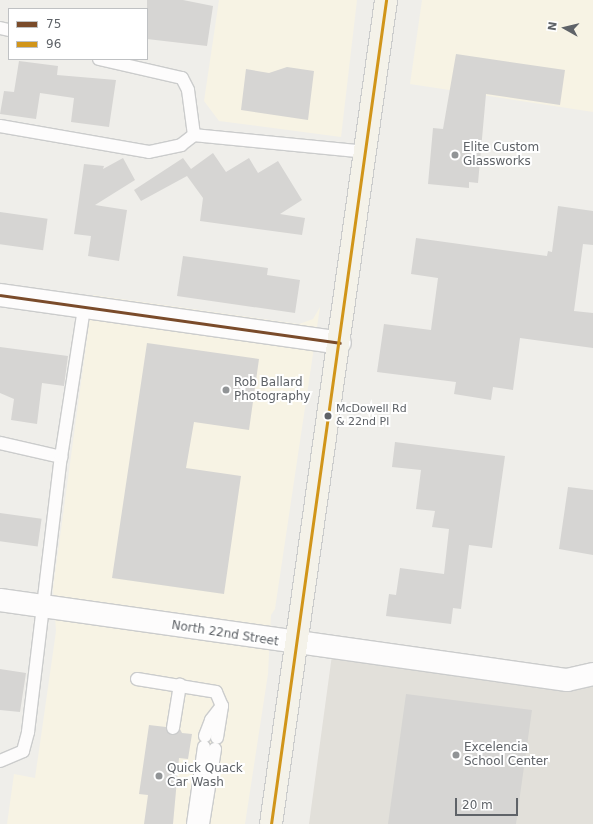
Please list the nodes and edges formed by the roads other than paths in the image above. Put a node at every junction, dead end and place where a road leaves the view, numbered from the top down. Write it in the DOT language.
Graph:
graph roads {
  1 [pos="386,0"];
  2 [pos="103,60"];
  3 [pos="0,126"];
  4 [pos="194,135"];
  5 [pos="366,152"];
  6 [pos="0,295"];
  7 [pos="84,308"];
  8 [pos="340,343"];
  9 [pos="0,443"];
  10 [pos="61,457"];
  11 [pos="0,600"];
  12 [pos="46,606"];
  13 [pos="298,645"];
  14 [pos="593,674"];
  15 [pos="137,679"];
  16 [pos="180,685"];
  17 [pos="173,728"];
  18 [pos="210,742"];
  19 [pos="0,762"];
  20 [pos="192,824"];
  21 [pos="203,824"];
  22 [pos="271,824"];
  1 -- 5 [label="main road"];
  2 -- 4 [label="lane"];
  3 -- 4 [label="lane"];
  4 -- 5 [label="lane"];
  5 -- 8 [label="main road"];
  6 -- 7 [label="street"];
  7 -- 8 [label="street"];
  7 -- 10 [label="lane"];
  8 -- 13 [label="main road"];
  9 -- 10 [label="lane"];
  10 -- 12 [label="lane"];
  11 -- 12 [label="street, North 22nd Street"];
  12 -- 13 [label="street, North 22nd Street"];
  12 -- 19 [label="lane"];
  13 -- 14 [label="street, North 22nd Street"];
  13 -- 22 [label="main road"];
  15 -- 16 [label="lane"];
  16 -- 17 [label="lane"];
  16 -- 18 [label="lane"];
  18 -- 20 [label="lane"];
  18 -- 21 [label="lane"];
}
